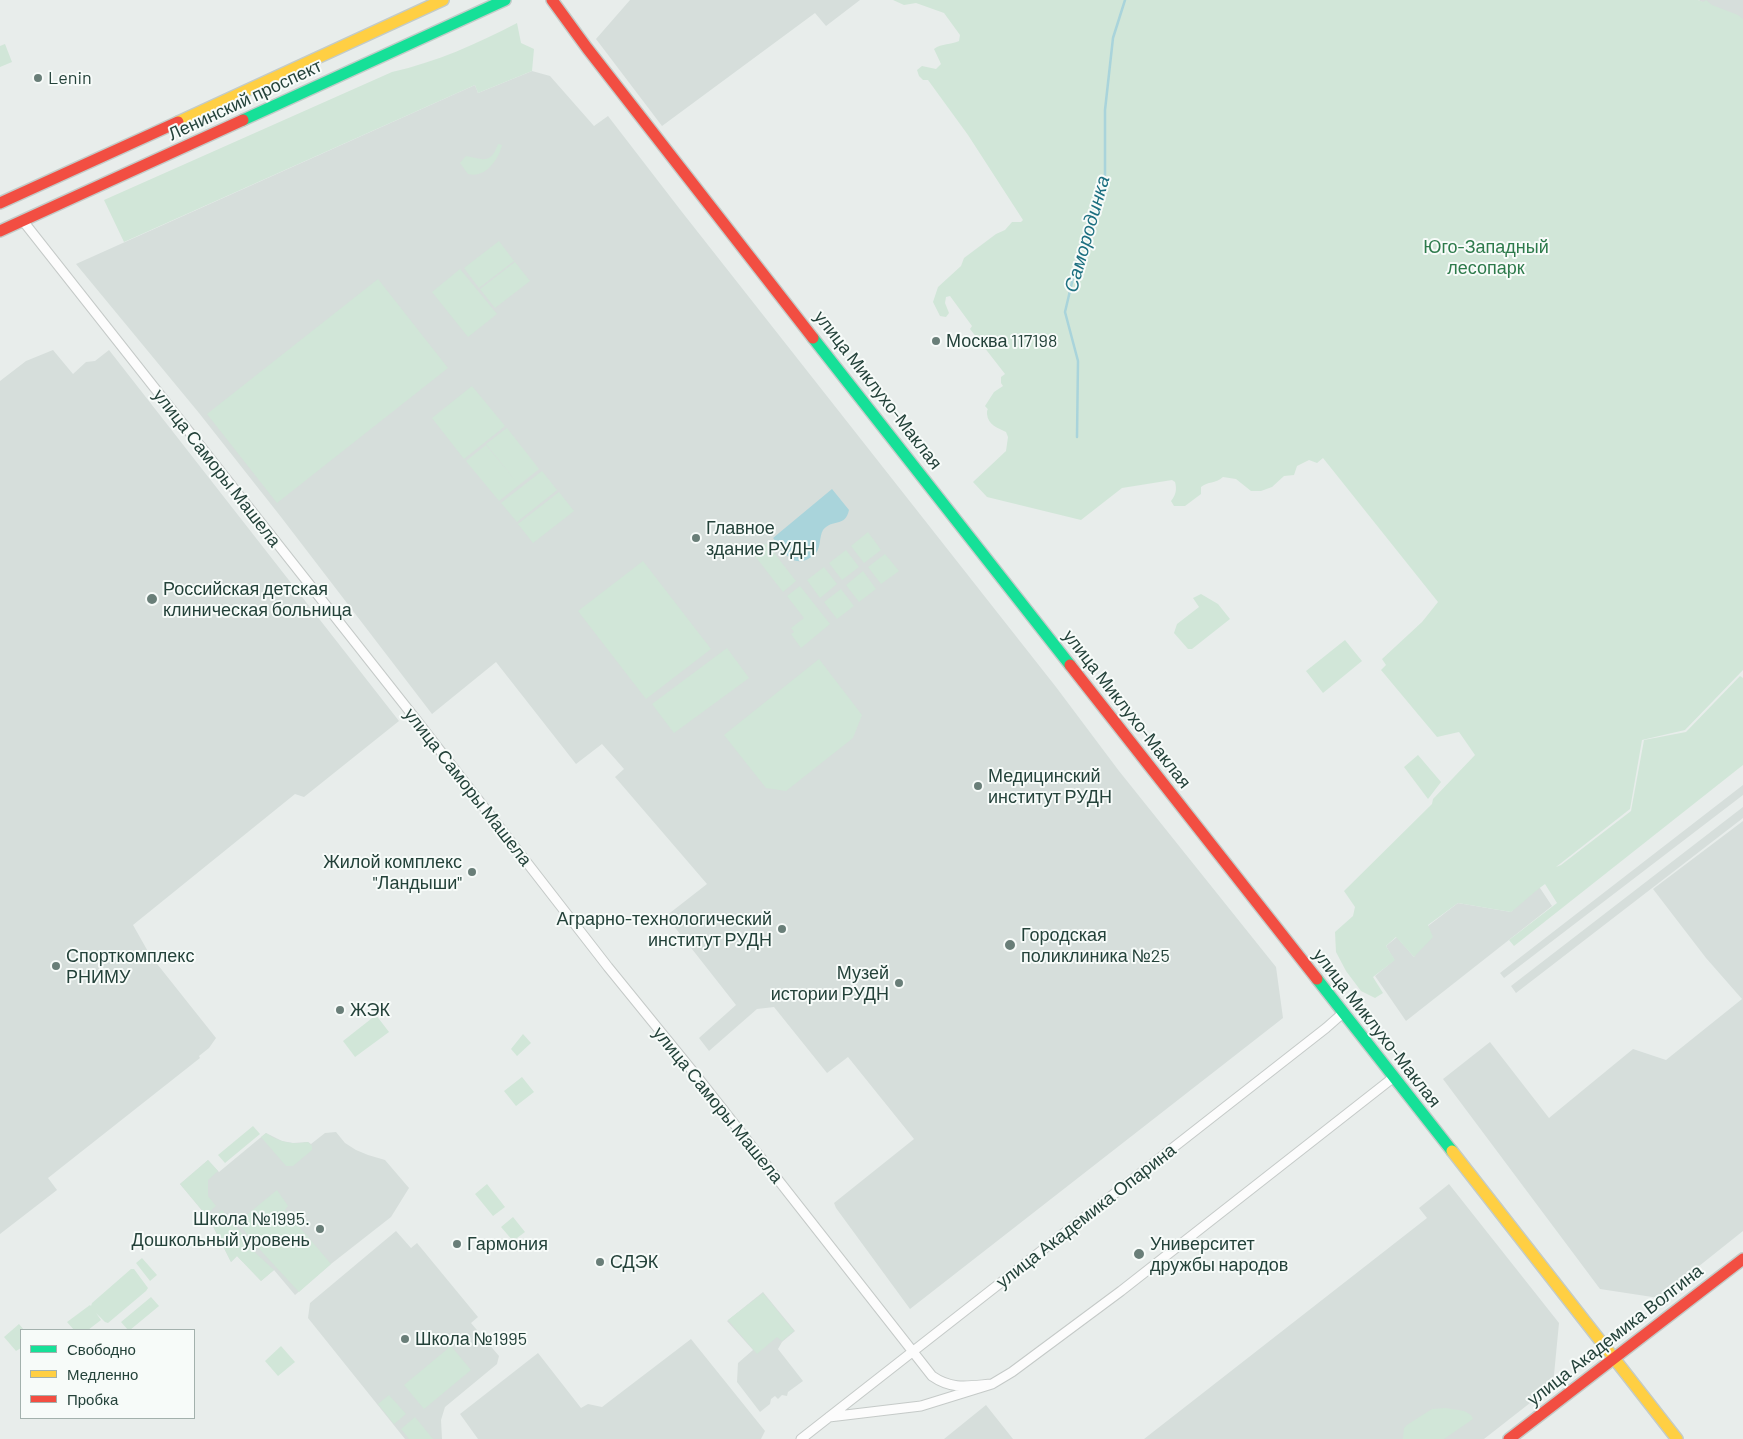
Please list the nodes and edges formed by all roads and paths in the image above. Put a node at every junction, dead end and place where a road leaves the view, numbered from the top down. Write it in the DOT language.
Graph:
graph roads {
  1 [pos="442,0"];
  2 [pos="505,0"];
  3 [pos="552,0"];
  4 [pos="0,203"];
  5 [pos="23,221"];
  6 [pos="0,231"];
  7 [pos="1342,1013"];
  8 [pos="1394,1077"];
  9 [pos="1743,1259"];
  10 [pos="913,1352"];
  11 [pos="1614,1358"];
  12 [pos="992,1384"];
  13 [pos="829,1418"];
  14 [pos="801,1439"];
  15 [pos="1509,1439"];
  16 [pos="1677,1439"];
  1 -- 4 [label="main road, Ленинский проспект"];
  2 -- 5 [label="main road, Ленинский проспект"];
  3 -- 7 [label="main road, улица Миклухо-Маклая"];
  5 -- 6 [label="main road, Ленинский проспект"];
  5 -- 10 [label="street, улица Саморы Машела"];
  7 -- 8 [label="main road, улица Миклухо-Маклая"];
  7 -- 10 [label="street, улица Академика Опарина"];
  8 -- 11 [label="main road, улица Миклухо-Маклая"];
  8 -- 12 [label="street, улица Академика Опарина"];
  9 -- 11 [label="main road, улица Академика Волгина"];
  10 -- 12 [label="street, улица Саморы Машела"];
  10 -- 13 [label="street, улица Академика Опарина"];
  11 -- 15 [label="main road, улица Академика Волгина"];
  11 -- 16 [label="main road, улица Миклухо-Маклая"];
  12 -- 13 [label="street, улица Академика Опарина"];
  13 -- 14 [label="street, улица Академика Опарина"];
}
